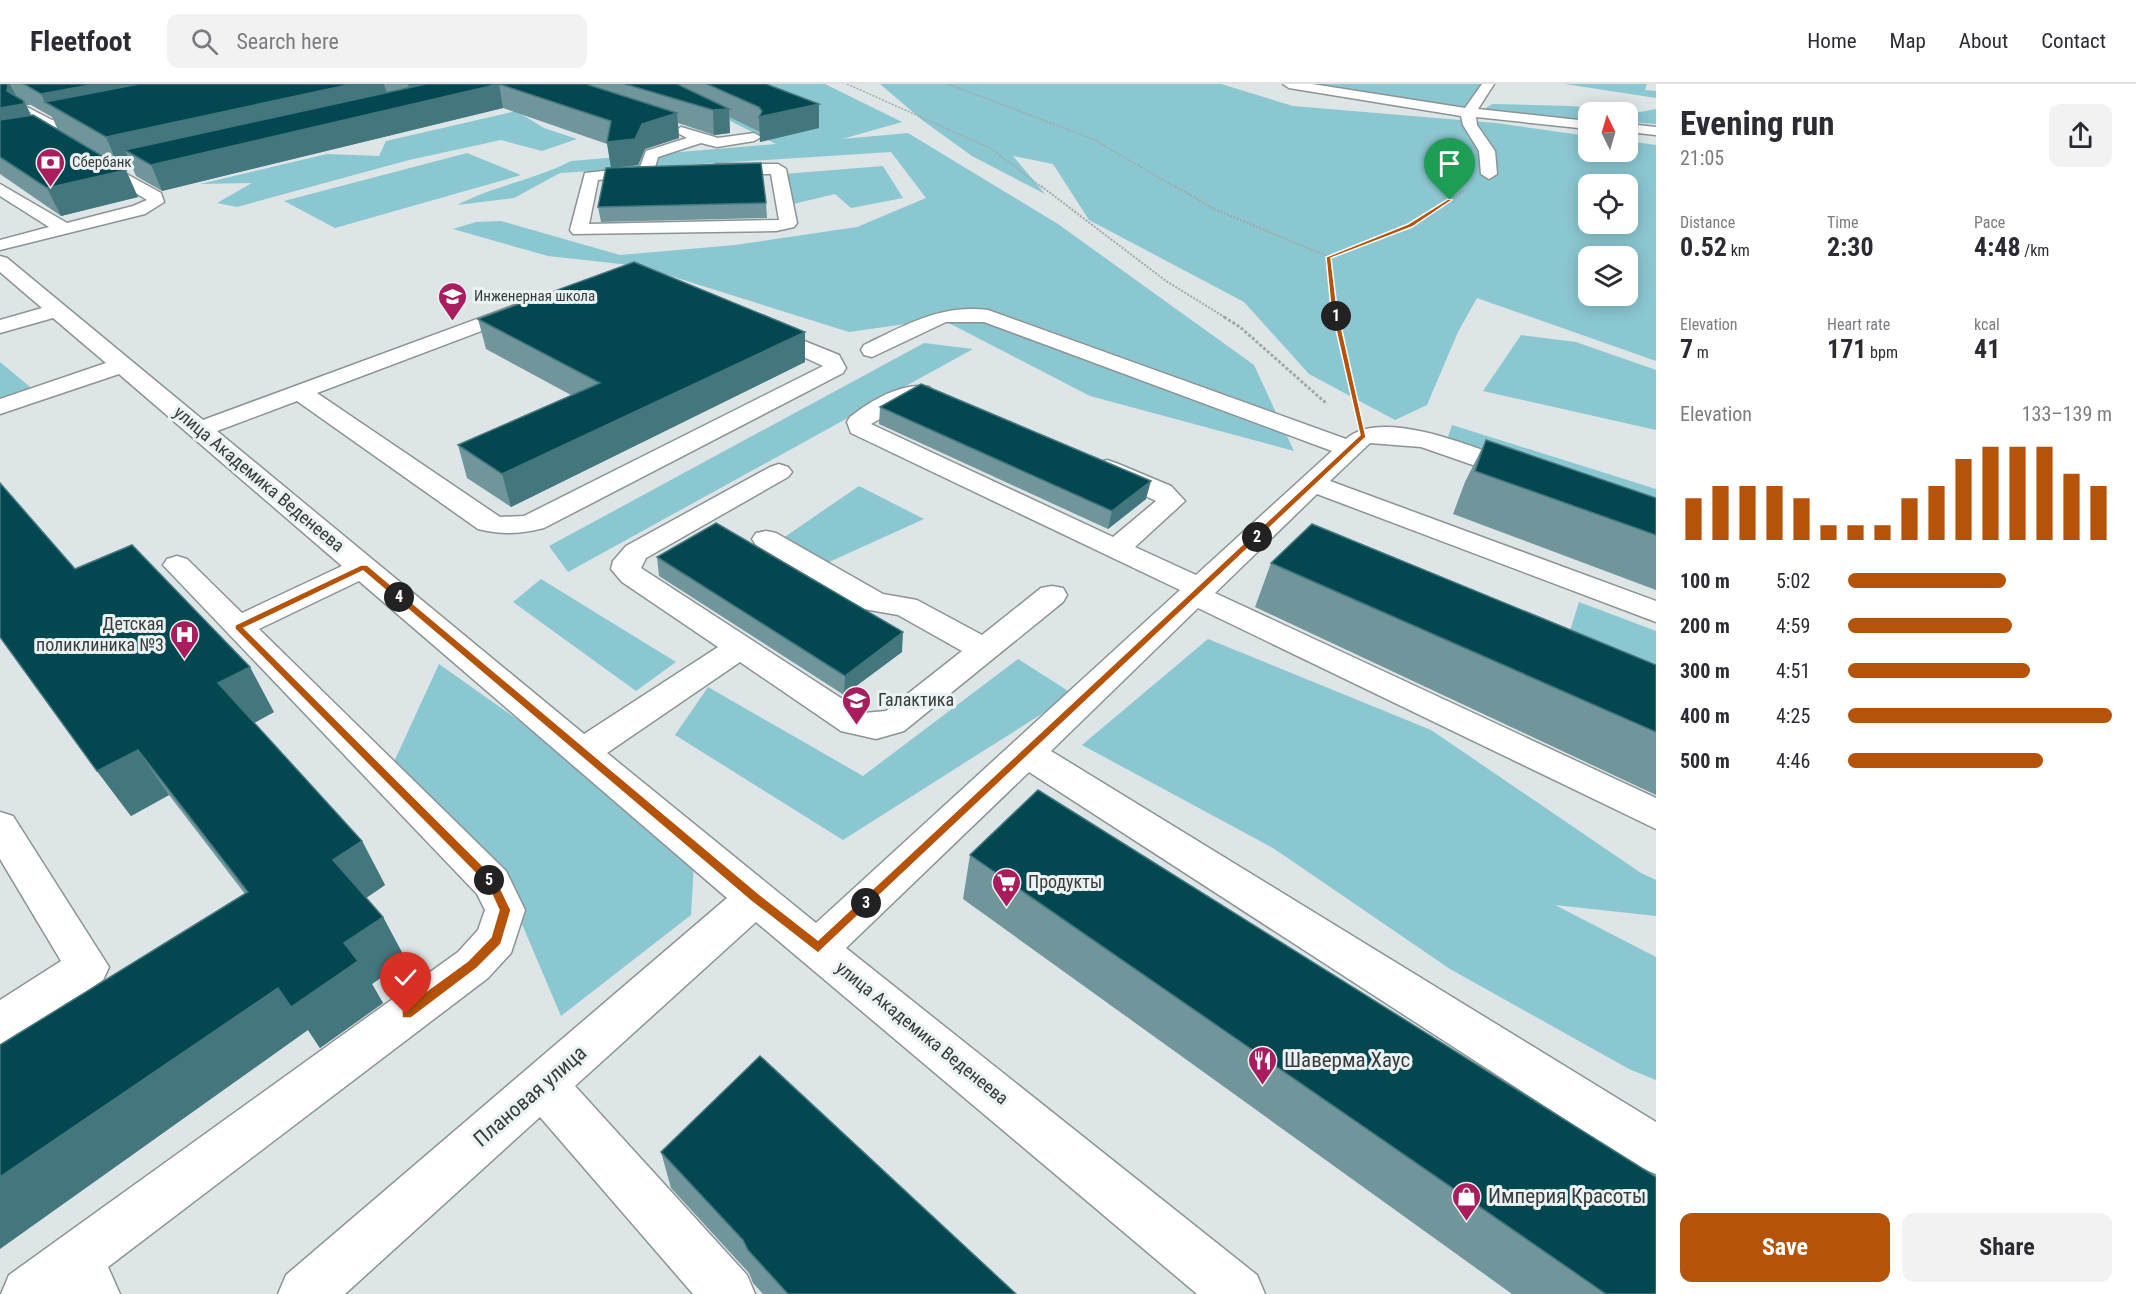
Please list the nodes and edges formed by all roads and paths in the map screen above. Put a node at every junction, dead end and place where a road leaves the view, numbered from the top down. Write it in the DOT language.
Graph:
graph roads {
  1 [pos="847,84"];
  2 [pos="948,84"];
  3 [pos="1289,84"];
  4 [pos="1488,84"];
  5 [pos="47,106"];
  6 [pos="1468,112"];
  7 [pos="113,113"];
  8 [pos="1578,124"];
  9 [pos="668,127"];
  10 [pos="734,128"];
  11 [pos="1638,129"];
  12 [pos="1656,131"];
  13 [pos="754,137"];
  14 [pos="702,138"];
  15 [pos="768,144"];
  16 [pos="77,150"];
  17 [pos="135,170"];
  18 [pos="670,170"];
  19 [pos="694,170"];
  20 [pos="647,171"];
  21 [pos="116,174"];
  22 [pos="1490,174"];
  23 [pos="0,189"];
  24 [pos="64,229"];
  25 [pos="0,244"];
  26 [pos="1329,257"];
  27 [pos="0,262"];
  28 [pos="540,302"];
  29 [pos="57,310"];
  30 [pos="745,323"];
  31 [pos="0,327"];
  32 [pos="872,350"];
  33 [pos="123,365"];
  34 [pos="300,392"];
  35 [pos="944,399"];
  36 [pos="0,407"];
  37 [pos="200,429"];
  38 [pos="1357,442"];
  39 [pos="1086,459"];
  40 [pos="779,472"];
  41 [pos="1546,483"];
  42 [pos="1313,484"];
  43 [pos="766,539"];
  44 [pos="1116,549"];
  45 [pos="177,565"];
  46 [pos="364,567"];
  47 [pos="1198,592"];
  48 [pos="1052,595"];
  49 [pos="1656,612"];
  50 [pos="238,627"];
  51 [pos="740,647"];
  52 [pos="984,650"];
  53 [pos="584,751"];
  54 [pos="1027,753"];
  55 [pos="1656,814"];
  56 [pos="0,827"];
  57 [pos="755,898"];
  58 [pos="818,948"];
  59 [pos="0,1025"];
  60 [pos="543,1084"];
  61 [pos="1656,1150"];
  62 [pos="85,1276"];
  63 [pos="28,1294"];
  64 [pos="305,1294"];
  65 [pos="728,1294"];
  66 [pos="1238,1294"];
  1 -- 38 [label="path"];
  2 -- 26 [label="path"];
  3 -- 6 [label="street"];
  4 -- 6 [label="street"];
  5 -- 7 [label="street"];
  6 -- 8 [label="street"];
  6 -- 22 [label="street"];
  9 -- 14 [label="street"];
  10 -- 13 [label="street"];
  11 -- 12 [label="street"];
  13 -- 14 [label="street"];
  13 -- 15 [label="street"];
  14 -- 20 [label="street"];
  16 -- 21 [label="street"];
  17 -- 21 [label="street"];
  18 -- 20 [label="street"];
  19 -- 20 [label="street"];
  21 -- 24 [label="street"];
  22 -- 26 [label="path"];
  23 -- 24 [label="street"];
  24 -- 25 [label="street"];
  26 -- 38 [label="path"];
  27 -- 29 [label="street, улица Академика Веденеева"];
  28 -- 34 [label="street"];
  29 -- 31 [label="street"];
  29 -- 33 [label="street, улица Академика Веденеева"];
  30 -- 34 [label="street"];
  32 -- 38 [label="street"];
  33 -- 36 [label="street"];
  33 -- 37 [label="street, улица Академика Веденеева"];
  34 -- 37 [label="street"];
  35 -- 44 [label="street"];
  37 -- 46 [label="street, улица Академика Веденеева"];
  38 -- 41 [label="street"];
  38 -- 42 [label="street"];
  39 -- 44 [label="street"];
  40 -- 51 [label="street"];
  42 -- 47 [label="street"];
  42 -- 49 [label="street"];
  43 -- 52 [label="street"];
  44 -- 47 [label="street"];
  45 -- 50 [label="street"];
  46 -- 50 [label="street"];
  46 -- 53 [label="street, улица Академика Веденеева"];
  47 -- 54 [label="street"];
  47 -- 55 [label="street"];
  48 -- 52 [label="street"];
  50 -- 62 [label="street"];
  51 -- 52 [label="street"];
  51 -- 53 [label="street"];
  53 -- 57 [label="street, улица Академика Веденеева"];
  54 -- 58 [label="street"];
  54 -- 61 [label="street"];
  56 -- 59 [label="street"];
  57 -- 58 [label="street, улица Академика Веденеева"];
  57 -- 60 [label="street, Плановая улица"];
  58 -- 66 [label="street, улица Академика Веденеева"];
  60 -- 64 [label="street, Плановая улица"];
  60 -- 65 [label="street"];
  62 -- 63 [label="street"];
}
